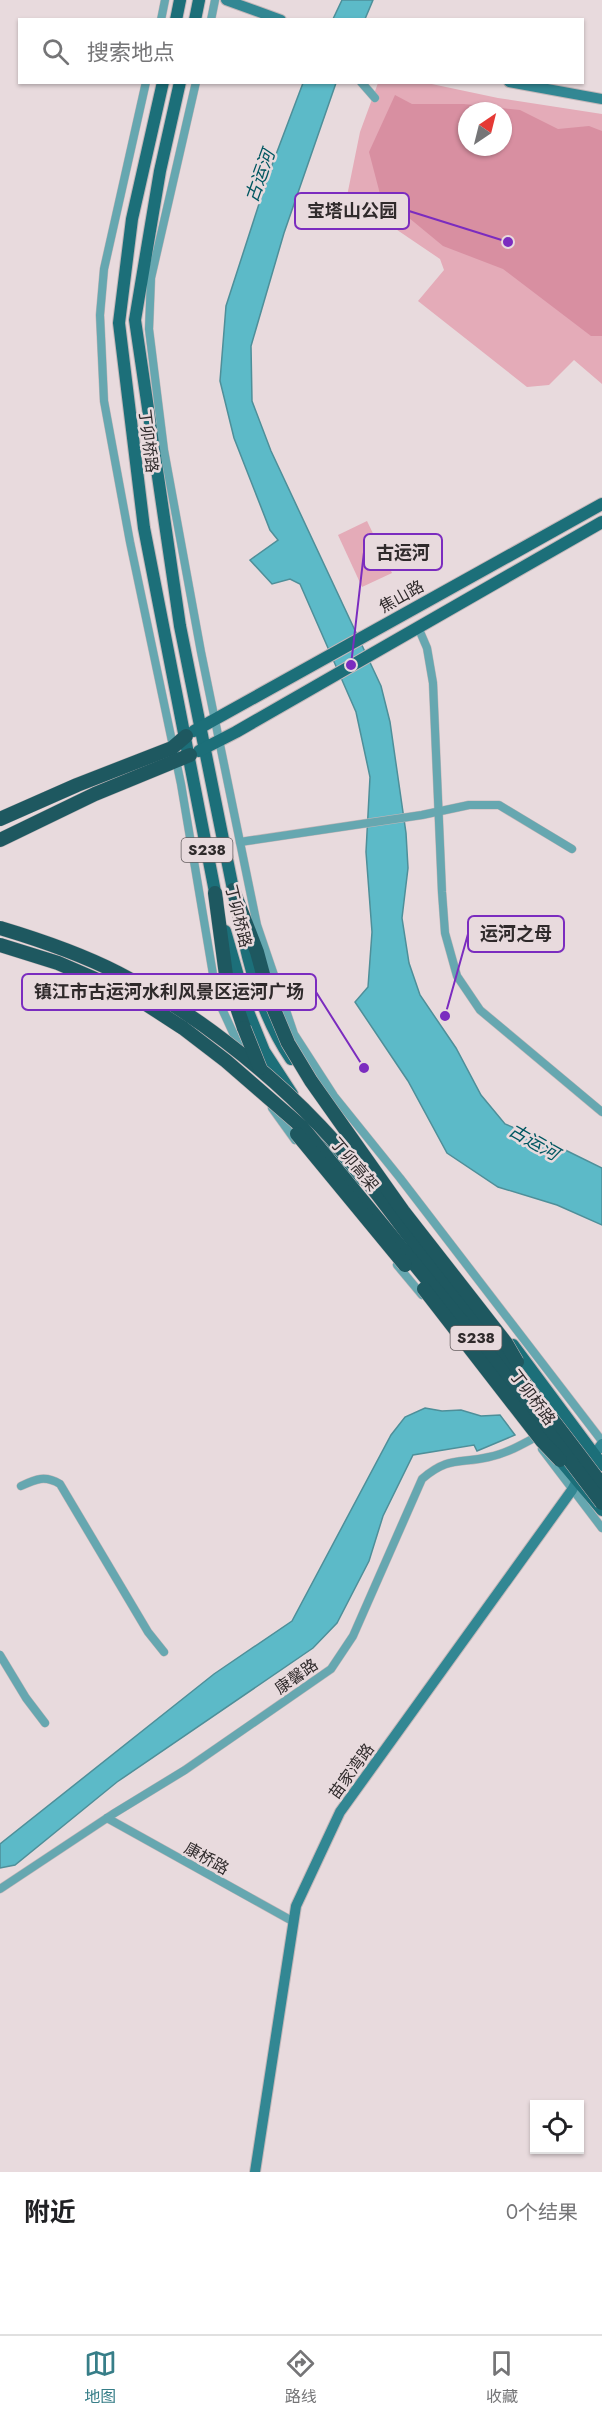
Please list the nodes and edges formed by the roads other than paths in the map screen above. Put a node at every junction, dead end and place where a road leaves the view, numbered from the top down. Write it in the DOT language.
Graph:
graph roads {
  1 [pos="165,0"];
  2 [pos="180,0"];
  3 [pos="200,0"];
  4 [pos="215,0"];
  5 [pos="226,0"];
  6 [pos="161,18"];
  7 [pos="176,18"];
  8 [pos="196,18"];
  9 [pos="211,18"];
  10 [pos="276,18"];
  11 [pos="146,84"];
  12 [pos="163,84"];
  13 [pos="180,84"];
  14 [pos="196,84"];
  15 [pos="363,84"];
  16 [pos="520,84"];
  17 [pos="375,98"];
  18 [pos="602,99"];
  19 [pos="602,504"];
  20 [pos="602,522"];
  21 [pos="418,627"];
  22 [pos="215,721"];
  23 [pos="200,729"];
  24 [pos="186,736"];
  25 [pos="219,741"];
  26 [pos="204,749"];
  27 [pos="173,755"];
  28 [pos="190,755"];
  29 [pos="439,812"];
  30 [pos="0,819"];
  31 [pos="0,840"];
  32 [pos="240,842"];
  33 [pos="572,849"];
  34 [pos="233,890"];
  35 [pos="215,893"];
  36 [pos="0,928"];
  37 [pos="0,945"];
  38 [pos="602,1112"];
  39 [pos="349,1171"];
  40 [pos="544,1407"];
  41 [pos="534,1438"];
  42 [pos="602,1443"];
  43 [pos="594,1454"];
  44 [pos="602,1465"];
  45 [pos="574,1485"];
  46 [pos="21,1486"];
  47 [pos="601,1499"];
  48 [pos="602,1528"];
  49 [pos="164,1652"];
  50 [pos="0,1656"];
  51 [pos="45,1723"];
  52 [pos="106,1818"];
  53 [pos="0,1889"];
  54 [pos="294,1922"];
  55 [pos="255,2172"];
  1 -- 6 [label="street"];
  2 -- 7 [label="main road"];
  3 -- 8 [label="main road"];
  4 -- 9 [label="street"];
  5 -- 10 [label="street"];
  11 -- 27 [label="street"];
  12 -- 24 [label="main road, 丁卯桥路 / S238"];
  13 -- 23 [label="main road, 丁卯桥路 / S238"];
  14 -- 22 [label="street"];
  15 -- 17 [label="street"];
  16 -- 18 [label="street"];
  19 -- 22 [label="main road, 焦山路"];
  20 -- 21 [label="main road"];
  21 -- 25 [label="main road"];
  21 -- 29 [label="street"];
  22 -- 23 [label="main road, 焦山路"];
  22 -- 25 [label="street"];
  23 -- 24 [label="main road, 焦山路"];
  23 -- 26 [label="main road, 丁卯桥路 / S238"];
  24 -- 27 [label="highway"];
  24 -- 28 [label="main road, 丁卯桥路 / S238"];
  25 -- 26 [label="main road"];
  25 -- 32 [label="street"];
  26 -- 28 [label="main road"];
  26 -- 34 [label="main road, 丁卯桥路 / S238"];
  27 -- 28 [label="highway"];
  27 -- 30 [label="highway"];
  27 -- 31 [label="highway"];
  27 -- 41 [label="street"];
  28 -- 35 [label="main road, 丁卯桥路 / S238"];
  29 -- 32 [label="street"];
  29 -- 33 [label="street"];
  29 -- 38 [label="street"];
  32 -- 42 [label="street"];
  34 -- 40 [label="highway, bridge"];
  34 -- 43 [label="main road, 丁卯桥路 / S238"];
  35 -- 45 [label="main road, 丁卯桥路 / S238"];
  35 -- 47 [label="highway, bridge"];
  36 -- 39 [label="highway, 丁卯高架, bridge"];
  37 -- 39 [label="highway, 丁卯高架, bridge"];
  39 -- 40 [label="highway, 丁卯高架 / S238, bridge"];
  39 -- 47 [label="highway, 丁卯高架 / S238, bridge"];
  40 -- 47 [label="highway, 丁卯高架 / S238, bridge"];
  41 -- 45 [label="street"];
  41 -- 52 [label="street, 康馨路"];
  42 -- 43 [label="street, 苗家湾路"];
  43 -- 44 [label="main road, 丁卯桥路 / S238"];
  43 -- 45 [label="street, 苗家湾路"];
  45 -- 47 [label="main road, 丁卯桥路 / S238"];
  45 -- 48 [label="street"];
  45 -- 54 [label="street, 苗家湾路"];
  46 -- 49 [label="street"];
  50 -- 51 [label="street"];
  52 -- 53 [label="street, 康馨路"];
  52 -- 54 [label="street, 康桥路"];
  54 -- 55 [label="street, 苗家湾路"];
}
